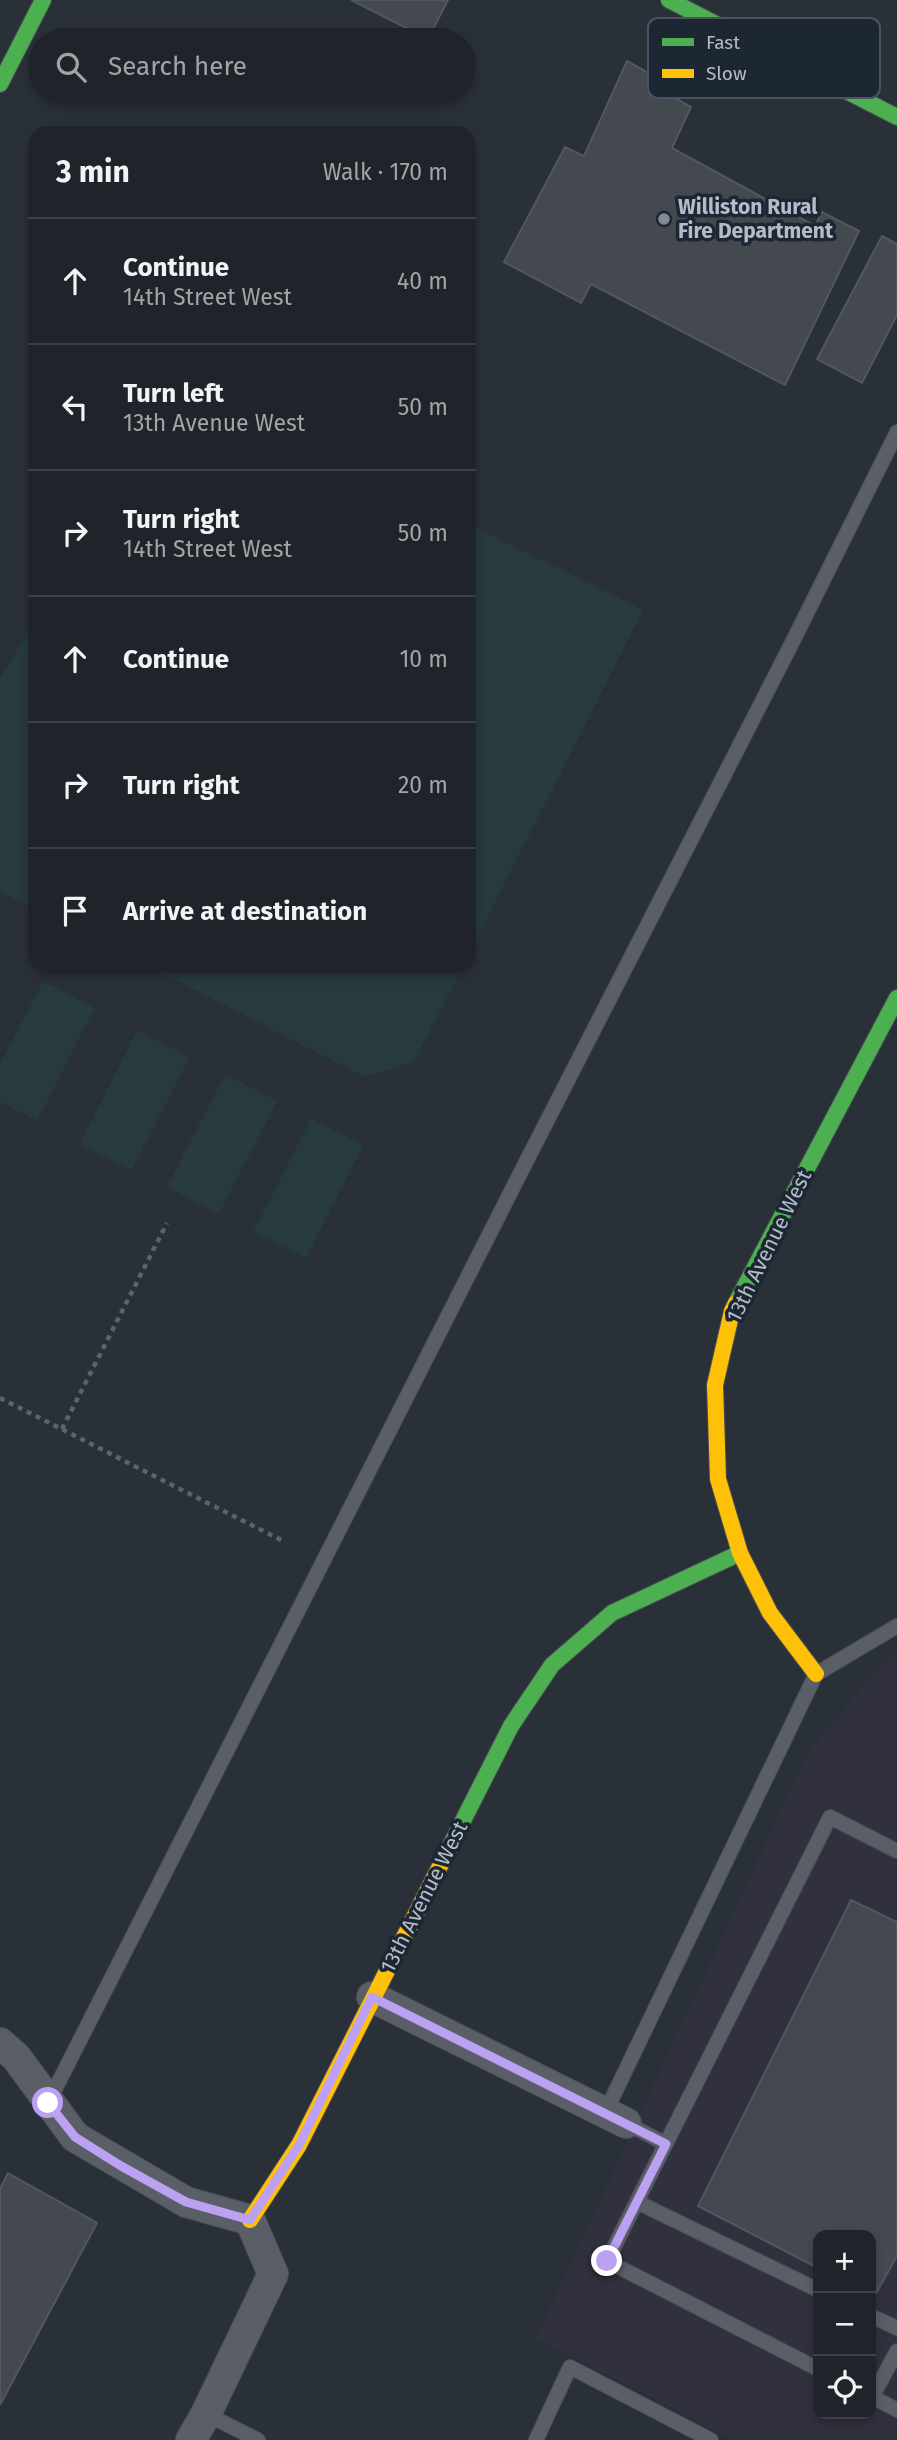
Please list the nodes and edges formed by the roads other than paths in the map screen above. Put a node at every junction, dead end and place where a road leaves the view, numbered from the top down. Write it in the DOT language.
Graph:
graph roads {
  1 [pos="43,0"];
  2 [pos="669,0"];
  3 [pos="704,18"];
  4 [pos="29,28"];
  5 [pos="28,29"];
  6 [pos="0,84"];
  7 [pos="860,98"];
  8 [pos="897,117"];
  9 [pos="897,432"];
  10 [pos="897,998"];
  11 [pos="740,1553"];
  12 [pos="897,1626"];
  13 [pos="816,1674"];
  14 [pos="897,1851"];
  15 [pos="372,1997"];
  16 [pos="0,2043"];
  17 [pos="48,2103"];
  18 [pos="616,2118"];
  19 [pos="666,2144"];
  20 [pos="637,2202"];
  21 [pos="250,2220"];
  22 [pos="813,2288"];
  23 [pos="876,2318"];
  24 [pos="897,2328"];
  25 [pos="897,2351"];
  26 [pos="813,2366"];
  27 [pos="876,2388"];
  28 [pos="876,2400"];
  29 [pos="897,2410"];
  30 [pos="206,2414"];
  31 [pos="191,2440"];
  32 [pos="258,2440"];
  33 [pos="536,2440"];
  34 [pos="711,2440"];
  1 -- 4 [label="street"];
  2 -- 3 [label="street"];
  5 -- 6 [label="street"];
  7 -- 8 [label="street"];
  9 -- 17 [label="lane"];
  10 -- 11 [label="street, 13th Avenue West"];
  11 -- 13 [label="street, 13th Avenue West"];
  11 -- 15 [label="street, 13th Avenue West"];
  12 -- 13 [label="lane"];
  13 -- 18 [label="lane"];
  14 -- 19 [label="lane"];
  15 -- 18 [label="street"];
  15 -- 21 [label="street, 13th Avenue West"];
  16 -- 17 [label="street"];
  17 -- 21 [label="street"];
  18 -- 19 [label="lane"];
  19 -- 20 [label="lane"];
  20 -- 22 [label="lane"];
  20 -- 26 [label="lane"];
  21 -- 30 [label="street"];
  23 -- 24 [label="lane"];
  25 -- 27 [label="lane"];
  28 -- 29 [label="lane"];
  30 -- 31 [label="street"];
  30 -- 32 [label="lane"];
  33 -- 34 [label="lane"];
}
